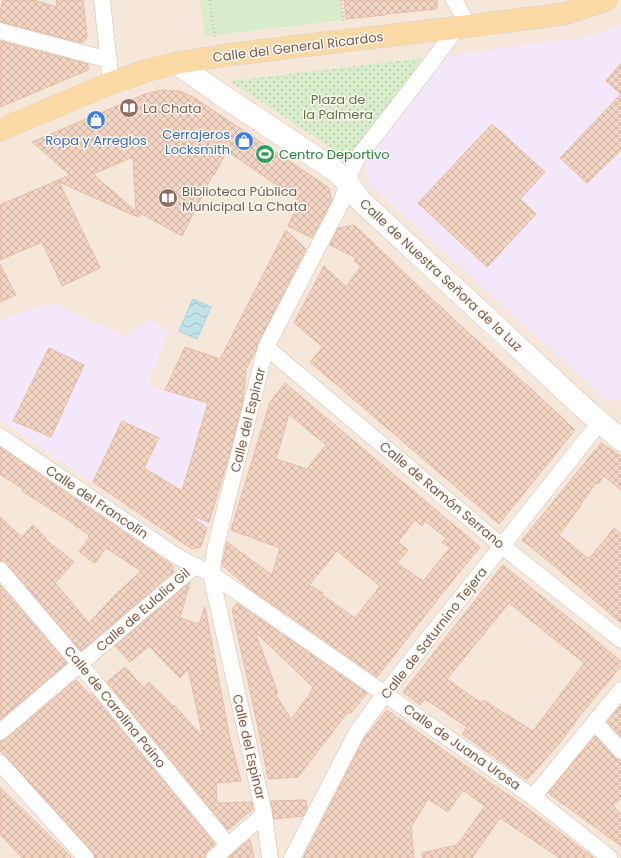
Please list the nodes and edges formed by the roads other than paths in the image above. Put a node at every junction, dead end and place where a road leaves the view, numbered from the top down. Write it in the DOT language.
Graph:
graph roads {
  1 [pos="102,0"];
  2 [pos="454,0"];
  3 [pos="606,0"];
  4 [pos="463,27"];
  5 [pos="0,31"];
  6 [pos="109,60"];
  7 [pos="176,63"];
  8 [pos="112,83"];
  9 [pos="0,130"];
  10 [pos="347,182"];
  11 [pos="266,347"];
  12 [pos="600,422"];
  13 [pos="0,436"];
  14 [pos="620,437"];
  15 [pos="502,546"];
  16 [pos="195,566"];
  17 [pos="0,570"];
  18 [pos="211,574"];
  19 [pos="621,640"];
  20 [pos="80,664"];
  21 [pos="621,690"];
  22 [pos="385,694"];
  23 [pos="595,723"];
  24 [pos="0,732"];
  25 [pos="621,751"];
  26 [pos="0,763"];
  27 [pos="533,797"];
  28 [pos="264,814"];
  29 [pos="228,845"];
  30 [pos="86,858"];
  31 [pos="214,858"];
  32 [pos="270,858"];
  33 [pos="292,858"];
  34 [pos="610,858"];
  1 -- 6 [label="street"];
  2 -- 4 [label="street"];
  3 -- 4 [label="main road, Calle del General Ricardos"];
  4 -- 7 [label="main road, Calle del General Ricardos"];
  4 -- 10 [label="street, Calle del Espinar"];
  5 -- 6 [label="street"];
  6 -- 8 [label="street"];
  7 -- 8 [label="main road, Calle del General Ricardos"];
  7 -- 10 [label="street, Calle de Nuestra Señora de la Luz"];
  8 -- 9 [label="main road, Calle del General Ricardos"];
  10 -- 11 [label="street, Calle del Espinar"];
  10 -- 12 [label="street, Calle de Nuestra Señora de la Luz"];
  11 -- 15 [label="street, Calle de Ramón Serrano"];
  11 -- 18 [label="street, Calle del Espinar"];
  12 -- 14 [label="street, Calle de Nuestra Señora de la Luz"];
  12 -- 15 [label="street, Calle de Saturnino Tejera"];
  13 -- 16 [label="street, Calle del Francolín"];
  15 -- 19 [label="street, Calle de Ramón Serrano"];
  15 -- 22 [label="street, Calle de Saturnino Tejera"];
  16 -- 18 [label="street, Calle del Francolín"];
  16 -- 20 [label="street, Calle de Eulalia Gil"];
  17 -- 20 [label="street, Calle de Carolina Paino"];
  18 -- 22 [label="street, Calle de Juana Urosa"];
  18 -- 28 [label="street, Calle del Espinar"];
  20 -- 24 [label="street, Calle de Eulalia Gil"];
  20 -- 29 [label="street, Calle de Carolina Paino"];
  21 -- 23 [label="street"];
  22 -- 27 [label="street, Calle de Juana Urosa"];
  22 -- 33 [label="street, Calle de Saturnino Tejera"];
  23 -- 25 [label="street"];
  23 -- 27 [label="street"];
  26 -- 30 [label="street"];
  27 -- 34 [label="street, Calle de Juana Urosa"];
  28 -- 29 [label="street"];
  28 -- 32 [label="street, Calle del Espinar"];
  29 -- 31 [label="street"];
}
